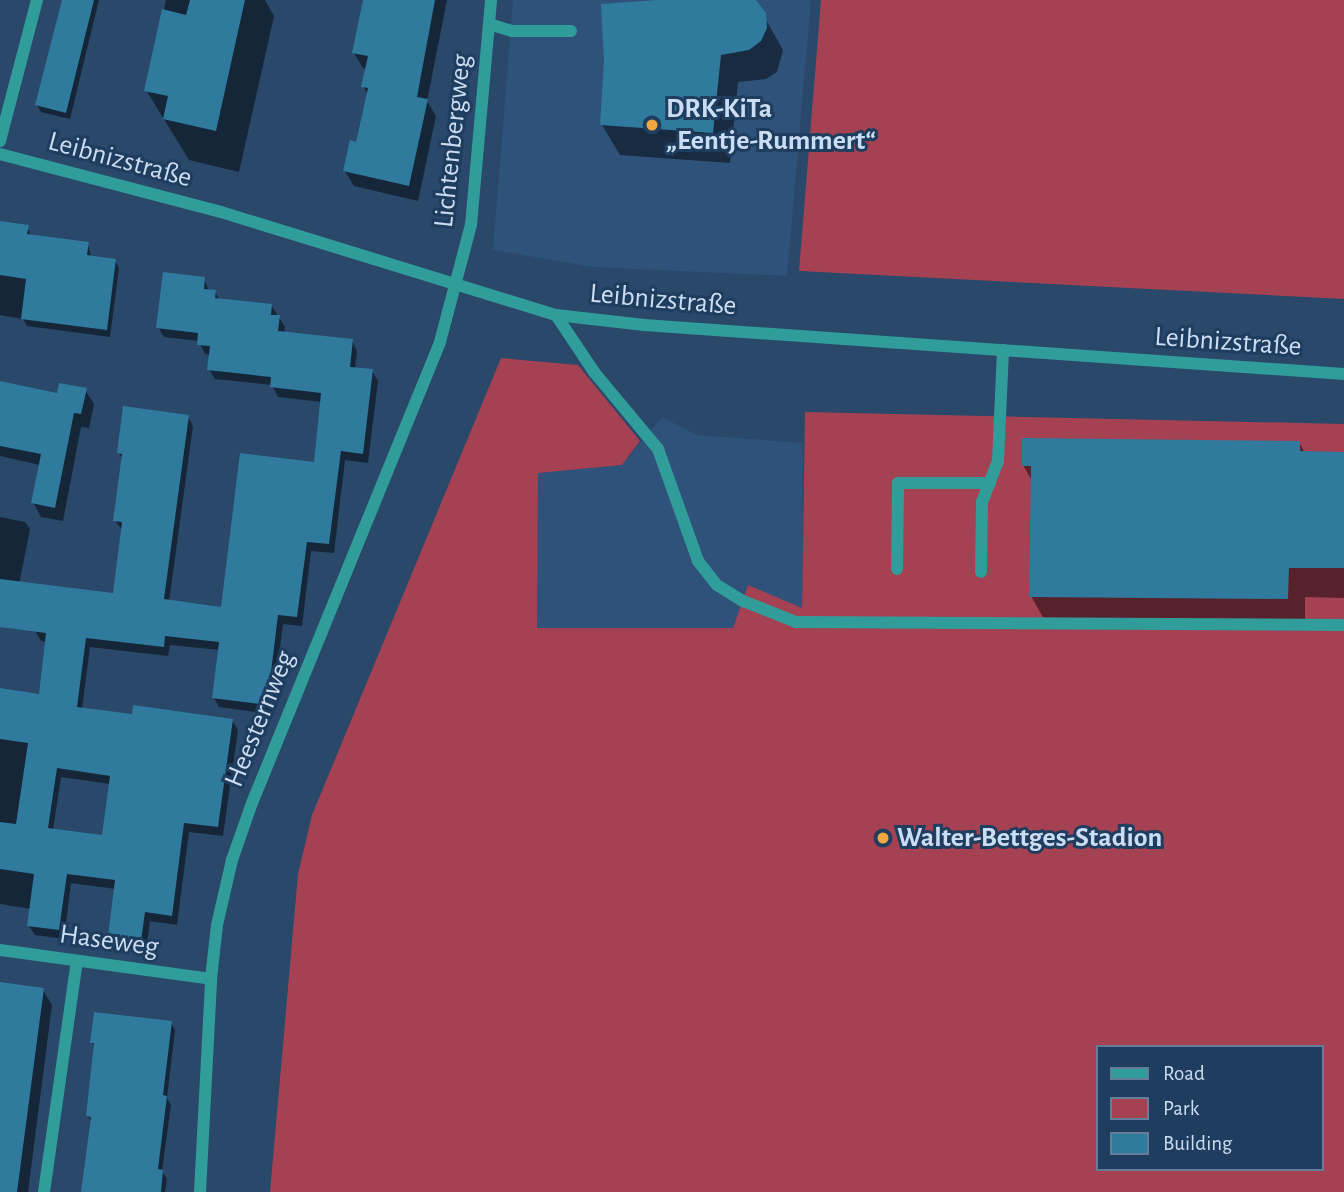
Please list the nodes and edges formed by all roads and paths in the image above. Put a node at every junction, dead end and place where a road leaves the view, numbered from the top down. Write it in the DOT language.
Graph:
graph roads {
  1 [pos="37,0"];
  2 [pos="491,0"];
  3 [pos="489,24"];
  4 [pos="571,30"];
  5 [pos="0,141"];
  6 [pos="0,153"];
  7 [pos="456,286"];
  8 [pos="556,315"];
  9 [pos="1003,350"];
  10 [pos="1344,374"];
  11 [pos="990,483"];
  12 [pos="897,569"];
  13 [pos="981,572"];
  14 [pos="1344,625"];
  15 [pos="0,950"];
  16 [pos="77,961"];
  17 [pos="211,979"];
  18 [pos="44,1192"];
  19 [pos="200,1192"];
  1 -- 5 [label="street"];
  2 -- 3 [label="street, Lichtenbergweg"];
  3 -- 4 [label="street"];
  3 -- 7 [label="street, Lichtenbergweg"];
  6 -- 7 [label="street, Leibnizstraße"];
  7 -- 8 [label="street, Leibnizstraße"];
  7 -- 17 [label="street, Heesternweg"];
  8 -- 9 [label="street, Leibnizstraße"];
  8 -- 14 [label="street"];
  9 -- 10 [label="street, Leibnizstraße"];
  9 -- 11 [label="street"];
  11 -- 12 [label="street"];
  11 -- 13 [label="street"];
  15 -- 16 [label="street, Haseweg"];
  16 -- 17 [label="street, Haseweg"];
  16 -- 18 [label="street"];
  17 -- 19 [label="street, Heesternweg"];
}
